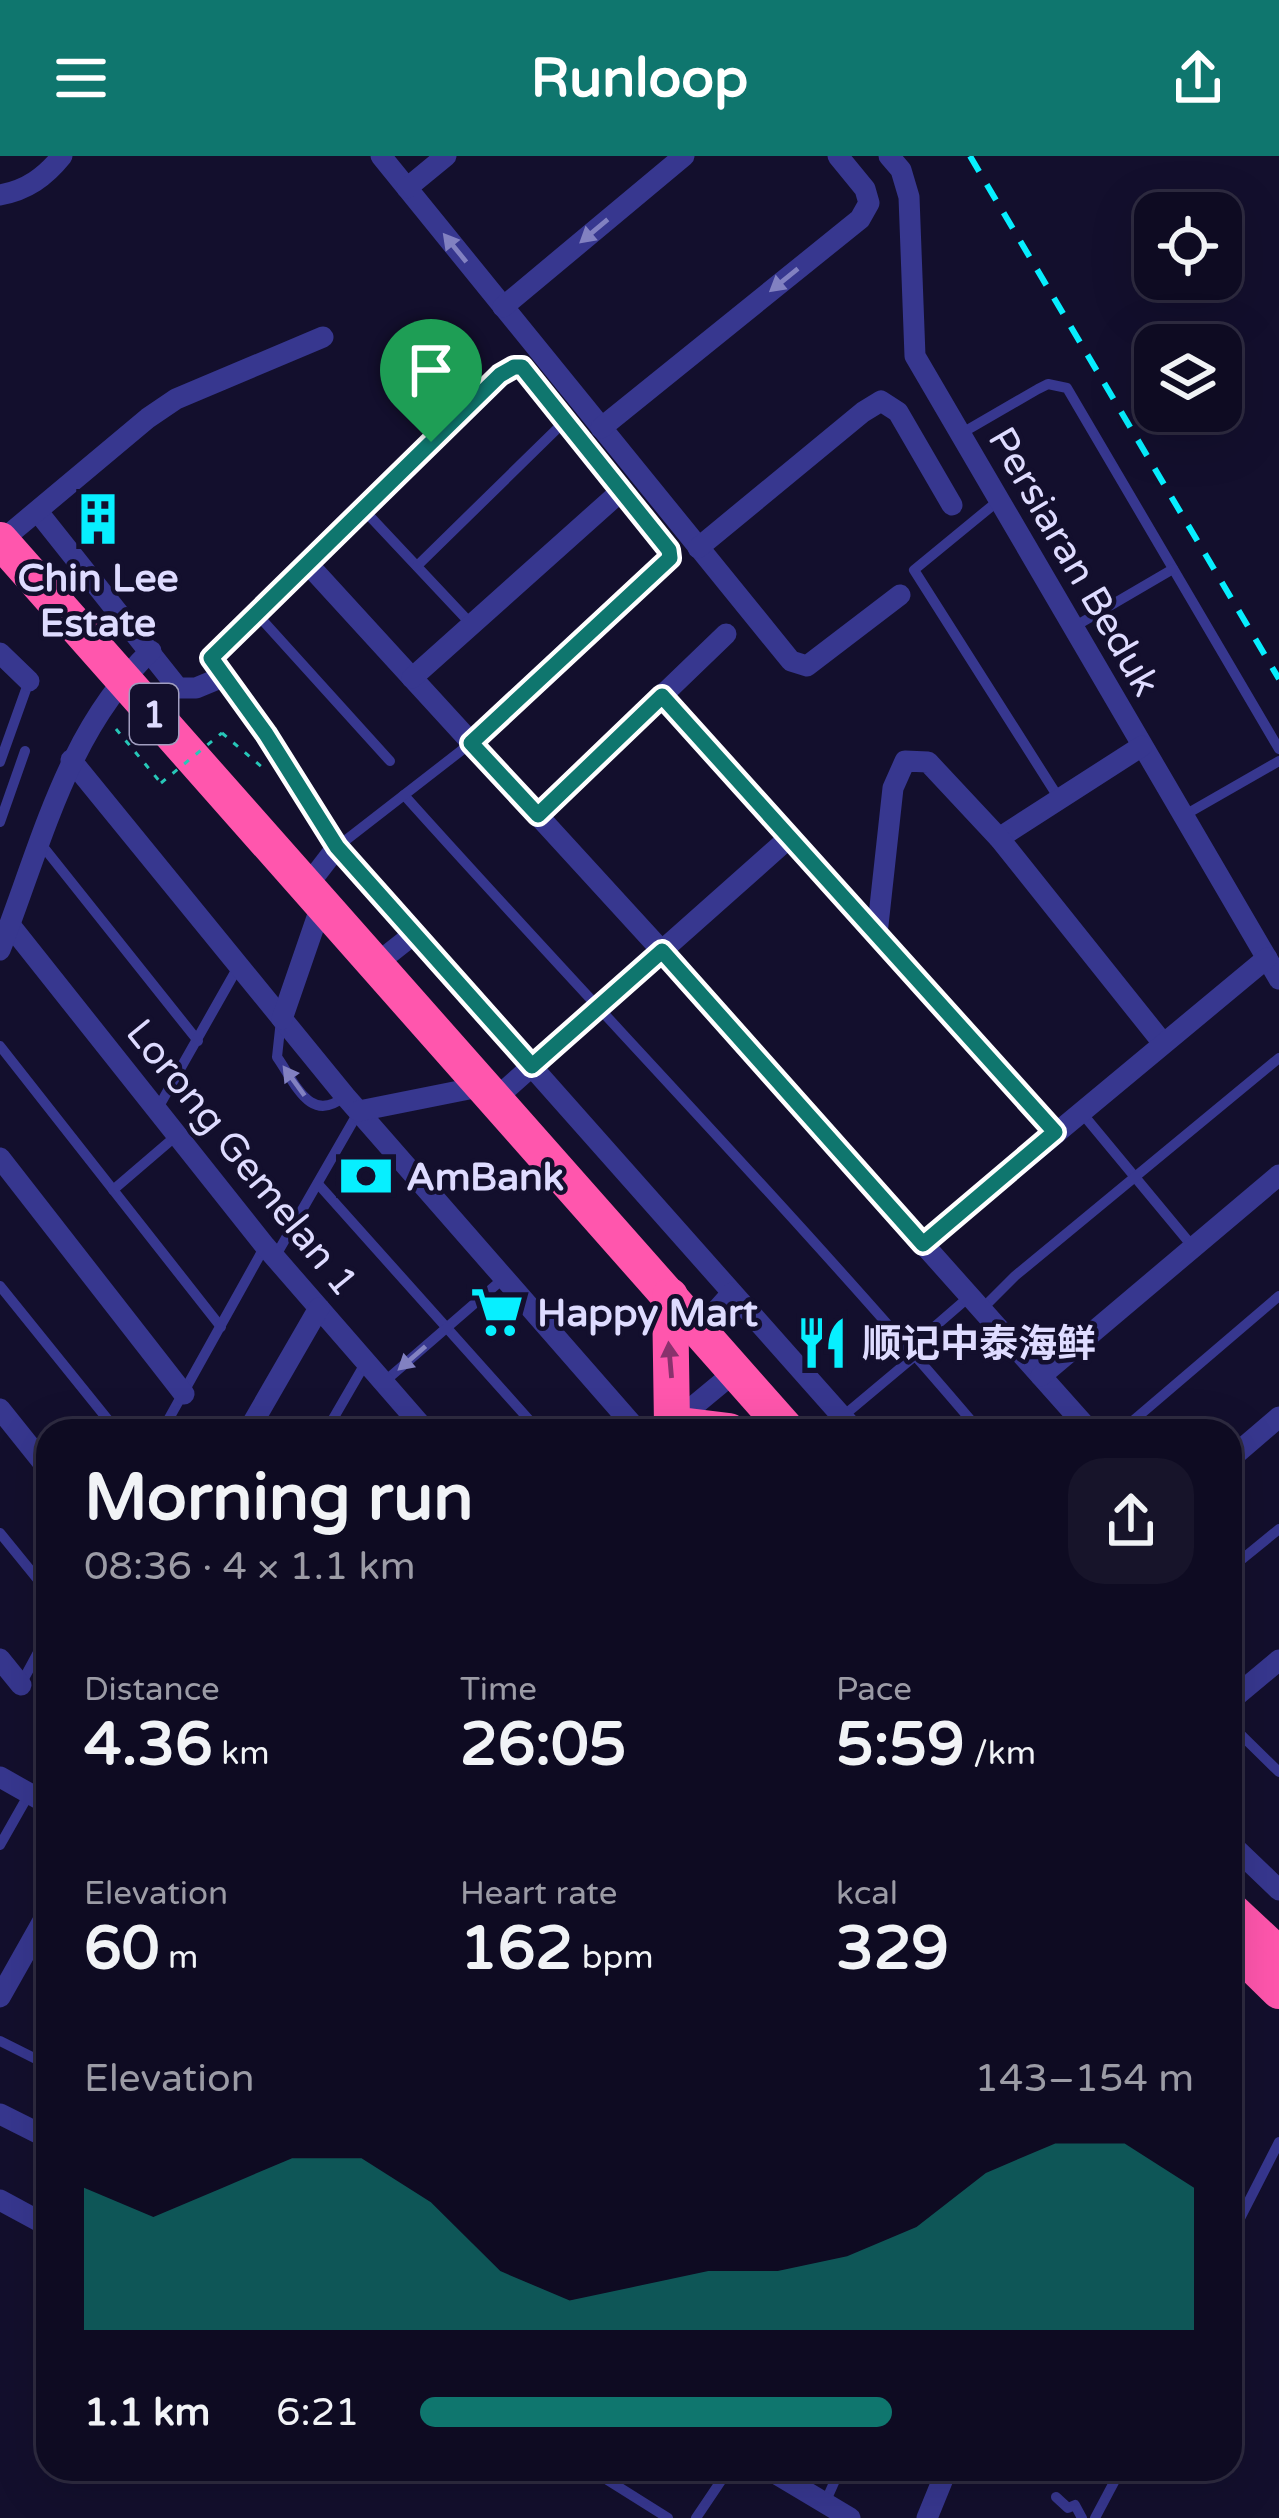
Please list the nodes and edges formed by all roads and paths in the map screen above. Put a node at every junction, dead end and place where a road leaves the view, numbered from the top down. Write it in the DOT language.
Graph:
graph roads {
  1 [pos="62,156"];
  2 [pos="381,156"];
  3 [pos="446,156"];
  4 [pos="684,156"];
  5 [pos="838,156"];
  6 [pos="889,156"];
  7 [pos="407,188"];
  8 [pos="0,195"];
  9 [pos="503,307"];
  10 [pos="323,338"];
  11 [pos="514,367"];
  12 [pos="564,422"];
  13 [pos="601,428"];
  14 [pos="959,435"];
  15 [pos="620,492"];
  16 [pos="998,501"];
  17 [pos="952,505"];
  18 [pos="363,509"];
  19 [pos="19,527"];
  20 [pos="698,548"];
  21 [pos="307,563"];
  22 [pos="417,566"];
  23 [pos="1173,569"];
  24 [pos="900,595"];
  25 [pos="256,613"];
  26 [pos="472,625"];
  27 [pos="1072,628"];
  28 [pos="726,634"];
  29 [pos="151,651"];
  30 [pos="0,652"];
  31 [pos="218,667"];
  32 [pos="122,678"];
  33 [pos="412,678"];
  34 [pos="29,681"];
  35 [pos="662,696"];
  36 [pos="91,725"];
  37 [pos="471,743"];
  38 [pos="1142,746"];
  39 [pos="1279,749"];
  40 [pos="25,752"];
  41 [pos="70,760"];
  42 [pos="390,761"];
  43 [pos="1279,761"];
  44 [pos="0,762"];
  45 [pos="257,766"];
  46 [pos="404,795"];
  47 [pos="1060,800"];
  48 [pos="538,815"];
  49 [pos="1183,816"];
  50 [pos="0,821"];
  51 [pos="790,837"];
  52 [pos="1000,838"];
  53 [pos="41,844"];
  54 [pos="337,847"];
  55 [pos="314,895"];
  56 [pos="5,922"];
  57 [pos="415,934"];
  58 [pos="877,934"];
  59 [pos="0,950"];
  60 [pos="662,951"];
  61 [pos="1267,958"];
  62 [pos="376,964"];
  63 [pos="238,966"];
  64 [pos="1279,979"];
  65 [pos="596,1010"];
  66 [pos="282,1019"];
  67 [pos="198,1041"];
  68 [pos="1162,1042"];
  69 [pos="0,1046"];
  70 [pos="1279,1058"];
  71 [pos="532,1066"];
  72 [pos="490,1093"];
  73 [pos="352,1104"];
  74 [pos="157,1111"];
  75 [pos="1081,1112"];
  76 [pos="1055,1132"];
  77 [pos="176,1136"];
  78 [pos="0,1158"];
  79 [pos="1135,1177"];
  80 [pos="1276,1183"];
  81 [pos="320,1185"];
  82 [pos="113,1190"];
  83 [pos="923,1244"];
  84 [pos="1193,1247"];
  85 [pos="270,1252"];
  86 [pos="505,1278"];
  87 [pos="0,1286"];
  88 [pos="732,1293"];
  89 [pos="670,1296"];
  90 [pos="1279,1296"];
  91 [pos="976,1303"];
  92 [pos="319,1307"];
  93 [pos="221,1327"];
  94 [pos="447,1328"];
  95 [pos="700,1329"];
  96 [pos="913,1352"];
  97 [pos="366,1362"];
  98 [pos="736,1370"];
  99 [pos="1041,1376"];
  100 [pos="383,1382"];
  101 [pos="184,1394"];
  102 [pos="0,1409"];
  103 [pos="1279,1418"];
  104 [pos="108,1419"];
  105 [pos="169,1419"];
  106 [pos="255,1419"];
  107 [pos="333,1419"];
  108 [pos="413,1419"];
  109 [pos="528,1419"];
  110 [pos="648,1419"];
  111 [pos="659,1419"];
  112 [pos="671,1419"];
  113 [pos="778,1419"];
  114 [pos="845,1419"];
  115 [pos="853,1419"];
  116 [pos="970,1419"];
  117 [pos="1079,1419"];
  118 [pos="1135,1419"];
  119 [pos="1242,1449"];
  120 [pos="36,1454"];
  121 [pos="1279,1529"];
  122 [pos="0,1533"];
  123 [pos="1242,1559"];
  124 [pos="36,1577"];
  125 [pos="36,1657"];
  126 [pos="0,1659"];
  127 [pos="1279,1660"];
  128 [pos="21,1685"];
  129 [pos="1242,1691"];
  130 [pos="1242,1736"];
  131 [pos="1279,1772"];
  132 [pos="0,1777"];
  133 [pos="36,1797"];
  134 [pos="36,1803"];
  135 [pos="0,1845"];
  136 [pos="1242,1855"];
  137 [pos="1279,1890"];
  138 [pos="1242,1920"];
  139 [pos="36,1934"];
  140 [pos="26,1952"];
  141 [pos="1242,1955"];
  142 [pos="1279,1955"];
  143 [pos="36,1957"];
  144 [pos="1279,1991"];
  145 [pos="0,1997"];
  146 [pos="0,2041"];
  147 [pos="36,2059"];
  148 [pos="0,2114"];
  149 [pos="36,2132"];
  150 [pos="1279,2142"];
  151 [pos="0,2200"];
  152 [pos="1242,2214"];
  153 [pos="36,2220"];
  154 [pos="609,2481"];
  155 [pos="720,2481"];
  156 [pos="788,2481"];
  157 [pos="835,2481"];
  158 [pos="942,2481"];
  159 [pos="1115,2481"];
  160 [pos="1056,2497"];
  161 [pos="825,2503"];
  162 [pos="668,2518"];
  163 [pos="696,2518"];
  164 [pos="850,2518"];
  165 [pos="927,2518"];
  166 [pos="1082,2518"];
  167 [pos="1095,2518"];
  1 -- 8 [label="street"];
  2 -- 7 [label="street"];
  3 -- 7 [label="street"];
  4 -- 9 [label="street, one-way"];
  5 -- 13 [label="street, one-way"];
  6 -- 14 [label="street, Persiaran Beduk"];
  9 -- 7 [label="street, one-way"];
  9 -- 13 [label="street"];
  10 -- 19 [label="street"];
  11 -- 12 [label="lane"];
  11 -- 18 [label="street"];
  12 -- 15 [label="lane"];
  12 -- 22 [label="lane"];
  13 -- 20 [label="street"];
  14 -- 16 [label="street, Persiaran Beduk"];
  14 -- 23 [label="lane"];
  15 -- 26 [label="street"];
  15 -- 37 [label="lane"];
  16 -- 27 [label="street, Persiaran Beduk"];
  16 -- 47 [label="lane"];
  17 -- 20 [label="street"];
  18 -- 21 [label="street"];
  18 -- 22 [label="lane"];
  19 -- 29 [label="street"];
  19 -- 32 [label="highway, 1"];
  20 -- 24 [label="street"];
  21 -- 25 [label="street"];
  21 -- 33 [label="street"];
  22 -- 26 [label="lane"];
  23 -- 27 [label="lane"];
  23 -- 39 [label="lane"];
  25 -- 31 [label="street"];
  25 -- 42 [label="lane"];
  26 -- 33 [label="street"];
  27 -- 38 [label="street, Persiaran Beduk"];
  28 -- 35 [label="street"];
  29 -- 31 [label="street"];
  29 -- 32 [label="street"];
  30 -- 34 [label="street"];
  31 -- 54 [label="street"];
  32 -- 36 [label="street"];
  32 -- 55 [label="highway, 1"];
  33 -- 37 [label="street"];
  34 -- 44 [label="lane"];
  35 -- 48 [label="street"];
  35 -- 51 [label="street"];
  36 -- 41 [label="street"];
  36 -- 45 [label="path, bridge"];
  37 -- 46 [label="lane"];
  37 -- 48 [label="street"];
  38 -- 47 [label="street"];
  38 -- 49 [label="street, Persiaran Beduk"];
  40 -- 50 [label="lane"];
  41 -- 53 [label="street"];
  41 -- 63 [label="street"];
  43 -- 49 [label="lane"];
  46 -- 54 [label="lane"];
  46 -- 65 [label="lane"];
  47 -- 52 [label="street"];
  48 -- 60 [label="street"];
  49 -- 61 [label="street, Persiaran Beduk"];
  51 -- 58 [label="street"];
  51 -- 60 [label="street"];
  52 -- 58 [label="street"];
  52 -- 68 [label="street"];
  53 -- 56 [label="street"];
  53 -- 67 [label="lane"];
  54 -- 55 [label="street"];
  54 -- 57 [label="street"];
  55 -- 62 [label="highway, 1"];
  55 -- 66 [label="street"];
  56 -- 59 [label="street"];
  56 -- 74 [label="street, Lorong Gemelan 1"];
  57 -- 62 [label="street"];
  57 -- 71 [label="street"];
  58 -- 76 [label="street"];
  60 -- 65 [label="street"];
  60 -- 83 [label="street"];
  61 -- 64 [label="street, Persiaran Beduk"];
  61 -- 68 [label="street"];
  62 -- 72 [label="highway, 1"];
  63 -- 66 [label="street"];
  63 -- 67 [label="lane"];
  65 -- 71 [label="street"];
  65 -- 96 [label="lane"];
  66 -- 73 [label="street"];
  73 -- 66 [label="lane, one-way"];
  67 -- 74 [label="lane"];
  68 -- 75 [label="street"];
  69 -- 82 [label="lane"];
  70 -- 79 [label="lane"];
  71 -- 72 [label="street"];
  71 -- 88 [label="street"];
  72 -- 73 [label="street"];
  72 -- 89 [label="highway, 1"];
  73 -- 81 [label="lane"];
  73 -- 86 [label="street"];
  74 -- 77 [label="street, Lorong Gemelan 1"];
  75 -- 76 [label="street"];
  75 -- 79 [label="lane"];
  76 -- 83 [label="street"];
  77 -- 82 [label="lane"];
  77 -- 85 [label="street, Lorong Gemelan 1"];
  78 -- 101 [label="street"];
  79 -- 84 [label="lane"];
  79 -- 91 [label="lane"];
  80 -- 84 [label="street"];
  81 -- 85 [label="lane"];
  81 -- 94 [label="lane"];
  82 -- 93 [label="lane"];
  83 -- 91 [label="street"];
  84 -- 99 [label="street"];
  85 -- 92 [label="street, Lorong Gemelan 1"];
  85 -- 93 [label="lane"];
  86 -- 94 [label="lane"];
  86 -- 110 [label="street"];
  87 -- 104 [label="lane"];
  88 -- 95 [label="street"];
  88 -- 114 [label="street"];
  89 -- 95 [label="highway, 1"];
  111 -- 89 [label="highway, one-way"];
  90 -- 118 [label="lane"];
  91 -- 96 [label="lane"];
  91 -- 99 [label="street"];
  92 -- 97 [label="street, Lorong Gemelan 1"];
  92 -- 106 [label="street"];
  93 -- 101 [label="lane"];
  94 -- 100 [label="lane, one-way"];
  94 -- 109 [label="lane"];
  95 -- 98 [label="highway, 1"];
  96 -- 115 [label="lane"];
  96 -- 116 [label="lane"];
  97 -- 100 [label="street, Lorong Gemelan 1"];
  97 -- 107 [label="lane"];
  98 -- 112 [label="street"];
  98 -- 113 [label="highway, 1"];
  99 -- 117 [label="street"];
  100 -- 108 [label="street, Lorong Gemelan 1"];
  101 -- 105 [label="lane"];
  102 -- 120 [label="street"];
  103 -- 119 [label="street"];
  121 -- 123 [label="lane"];
  122 -- 124 [label="lane"];
  125 -- 128 [label="lane"];
  126 -- 128 [label="street"];
  127 -- 129 [label="street"];
  130 -- 131 [label="lane"];
  132 -- 133 [label="street"];
  134 -- 135 [label="lane"];
  136 -- 137 [label="street"];
  138 -- 142 [label="highway"];
  139 -- 140 [label="street"];
  140 -- 143 [label="street"];
  140 -- 145 [label="street"];
  141 -- 144 [label="highway"];
  146 -- 147 [label="lane"];
  148 -- 149 [label="street"];
  150 -- 152 [label="lane"];
  151 -- 153 [label="street"];
  154 -- 162 [label="lane"];
  155 -- 163 [label="lane"];
  156 -- 161 [label="street"];
  157 -- 161 [label="lane"];
  158 -- 165 [label="street"];
  159 -- 167 [label="lane"];
  160 -- 166 [label="lane"];
  161 -- 164 [label="street"];
}
